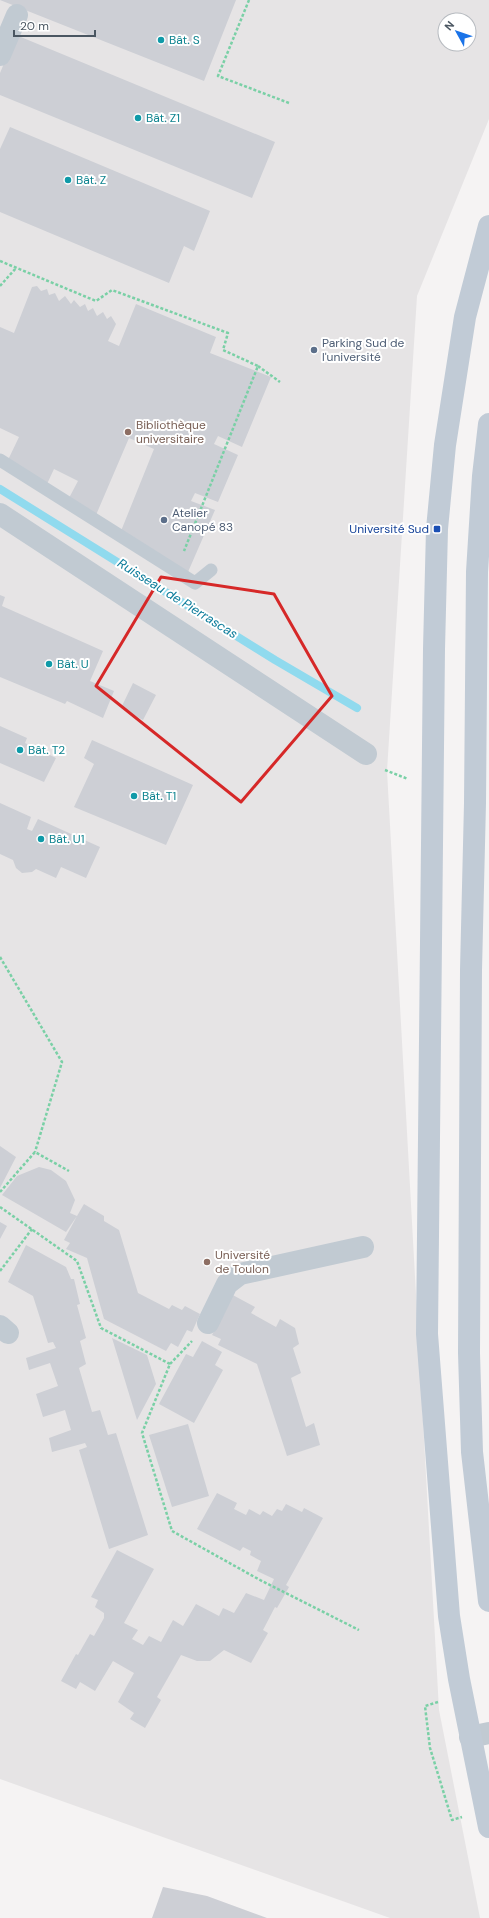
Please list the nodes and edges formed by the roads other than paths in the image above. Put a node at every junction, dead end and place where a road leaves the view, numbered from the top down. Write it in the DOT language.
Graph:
graph roads {
  1 [pos="17,15"];
  2 [pos="0,55"];
  3 [pos="489,226"];
  4 [pos="489,424"];
  5 [pos="0,460"];
  6 [pos="0,514"];
  7 [pos="211,570"];
  8 [pos="366,754"];
  9 [pos="363,1247"];
  10 [pos="208,1323"];
  11 [pos="489,1601"];
  12 [pos="480,1735"];
  13 [pos="485,1786"];
  14 [pos="489,1827"];
  1 -- 2 [label="street"];
  3 -- 12 [label="main road"];
  4 -- 11 [label="main road"];
  5 -- 7 [label="lane"];
  6 -- 8 [label="street"];
  9 -- 10 [label="street"];
  12 -- 13 [label="main road"];
  13 -- 14 [label="main road"];
}
